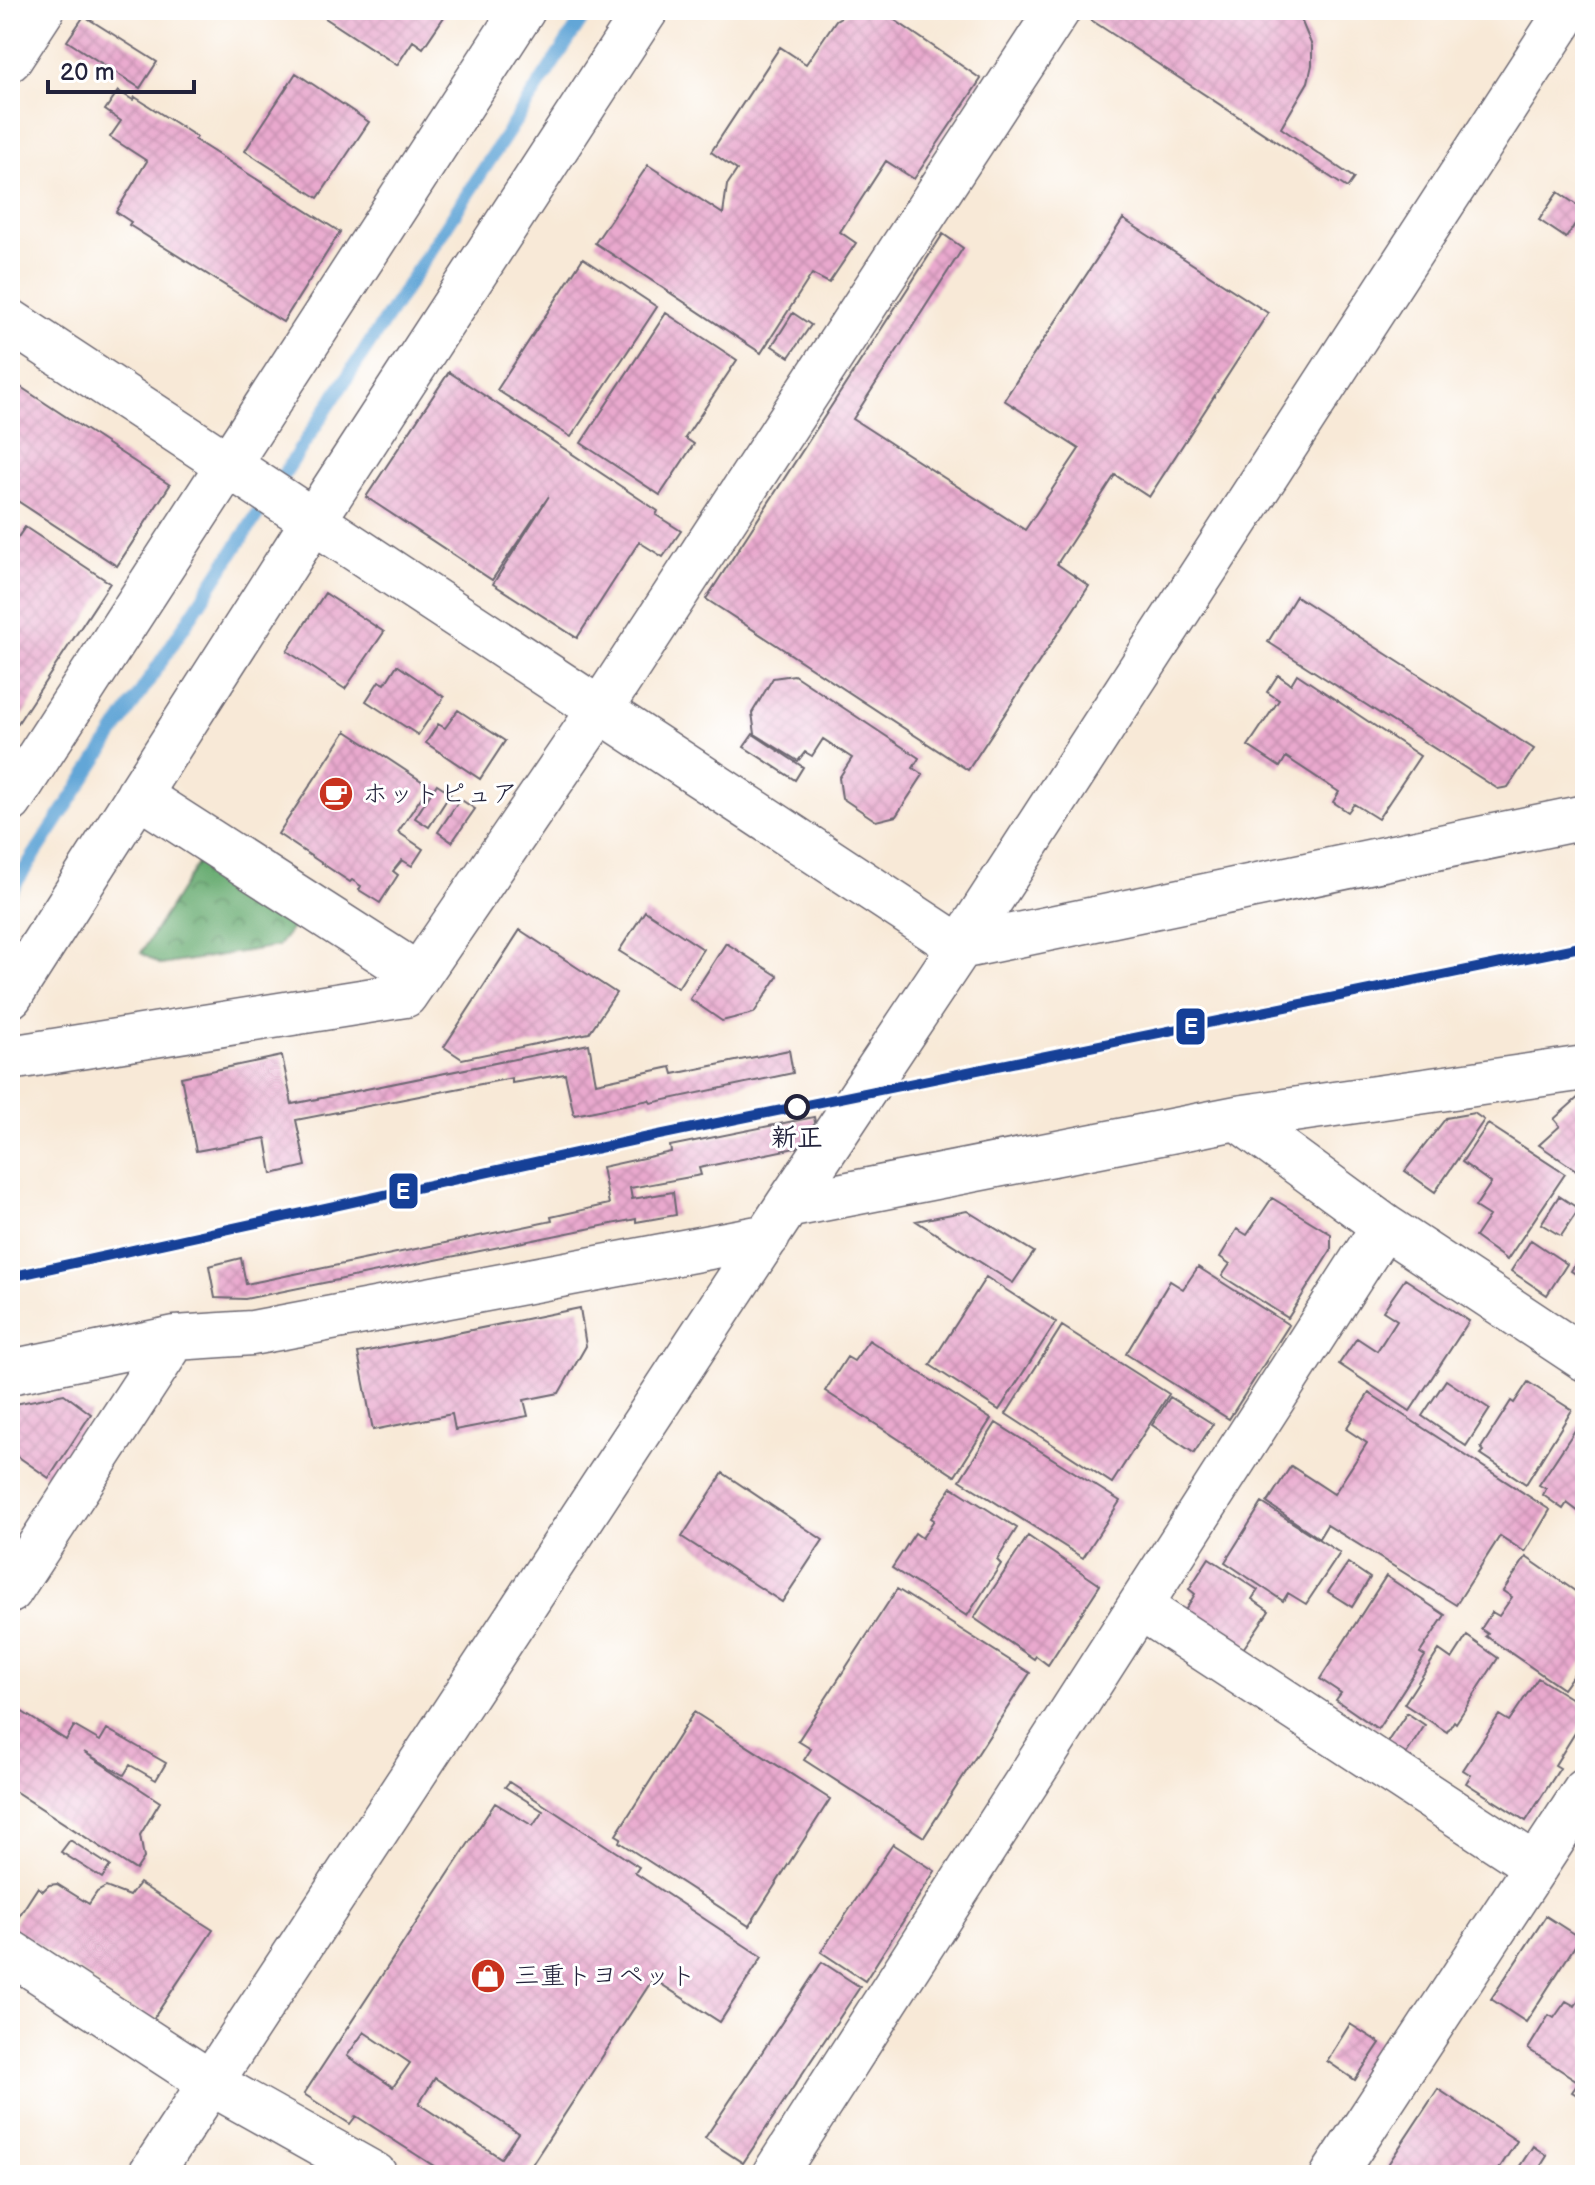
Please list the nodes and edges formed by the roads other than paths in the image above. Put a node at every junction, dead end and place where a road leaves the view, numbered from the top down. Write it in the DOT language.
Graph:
graph roads {
  1 [pos="42,10"];
  2 [pos="523,10"];
  3 [pos="646,10"];
  4 [pos="1058,10"];
  5 [pos="1568,10"];
  6 [pos="10,59"];
  7 [pos="10,321"];
  8 [pos="237,470"];
  9 [pos="307,515"];
  10 [pos="601,708"];
  11 [pos="138,795"];
  12 [pos="10,801"];
  13 [pos="1585,817"];
  14 [pos="960,947"];
  15 [pos="418,975"];
  16 [pos="10,996"];
  17 [pos="10,1058"];
  18 [pos="1585,1068"];
  19 [pos="1237,1118"];
  20 [pos="778,1221"];
  21 [pos="1384,1226"];
  22 [pos="175,1338"];
  23 [pos="1585,1359"];
  24 [pos="10,1372"];
  25 [pos="10,1591"];
  26 [pos="1140,1607"];
  27 [pos="1585,1791"];
  28 [pos="1536,1866"];
  29 [pos="10,1952"];
  30 [pos="211,2083"];
  31 [pos="150,2175"];
  32 [pos="375,2175"];
  33 [pos="774,2175"];
  34 [pos="1333,2175"];
  1 -- 6 [label="street"];
  2 -- 8 [label="street"];
  3 -- 9 [label="street"];
  4 -- 10 [label="street"];
  5 -- 14 [label="street"];
  7 -- 8 [label="street"];
  8 -- 9 [label="street"];
  8 -- 12 [label="street"];
  9 -- 10 [label="street"];
  9 -- 11 [label="street"];
  10 -- 14 [label="street"];
  10 -- 15 [label="street"];
  11 -- 15 [label="street"];
  11 -- 16 [label="street"];
  13 -- 14 [label="street"];
  14 -- 20 [label="street"];
  15 -- 17 [label="street"];
  18 -- 19 [label="street"];
  19 -- 20 [label="street"];
  19 -- 21 [label="street"];
  20 -- 22 [label="street"];
  20 -- 30 [label="street"];
  21 -- 23 [label="street"];
  21 -- 26 [label="street"];
  22 -- 24 [label="street"];
  22 -- 25 [label="street"];
  26 -- 28 [label="street"];
  26 -- 33 [label="street"];
  27 -- 28 [label="street"];
  28 -- 34 [label="street"];
  29 -- 30 [label="street"];
  30 -- 31 [label="street"];
  30 -- 32 [label="street"];
}
